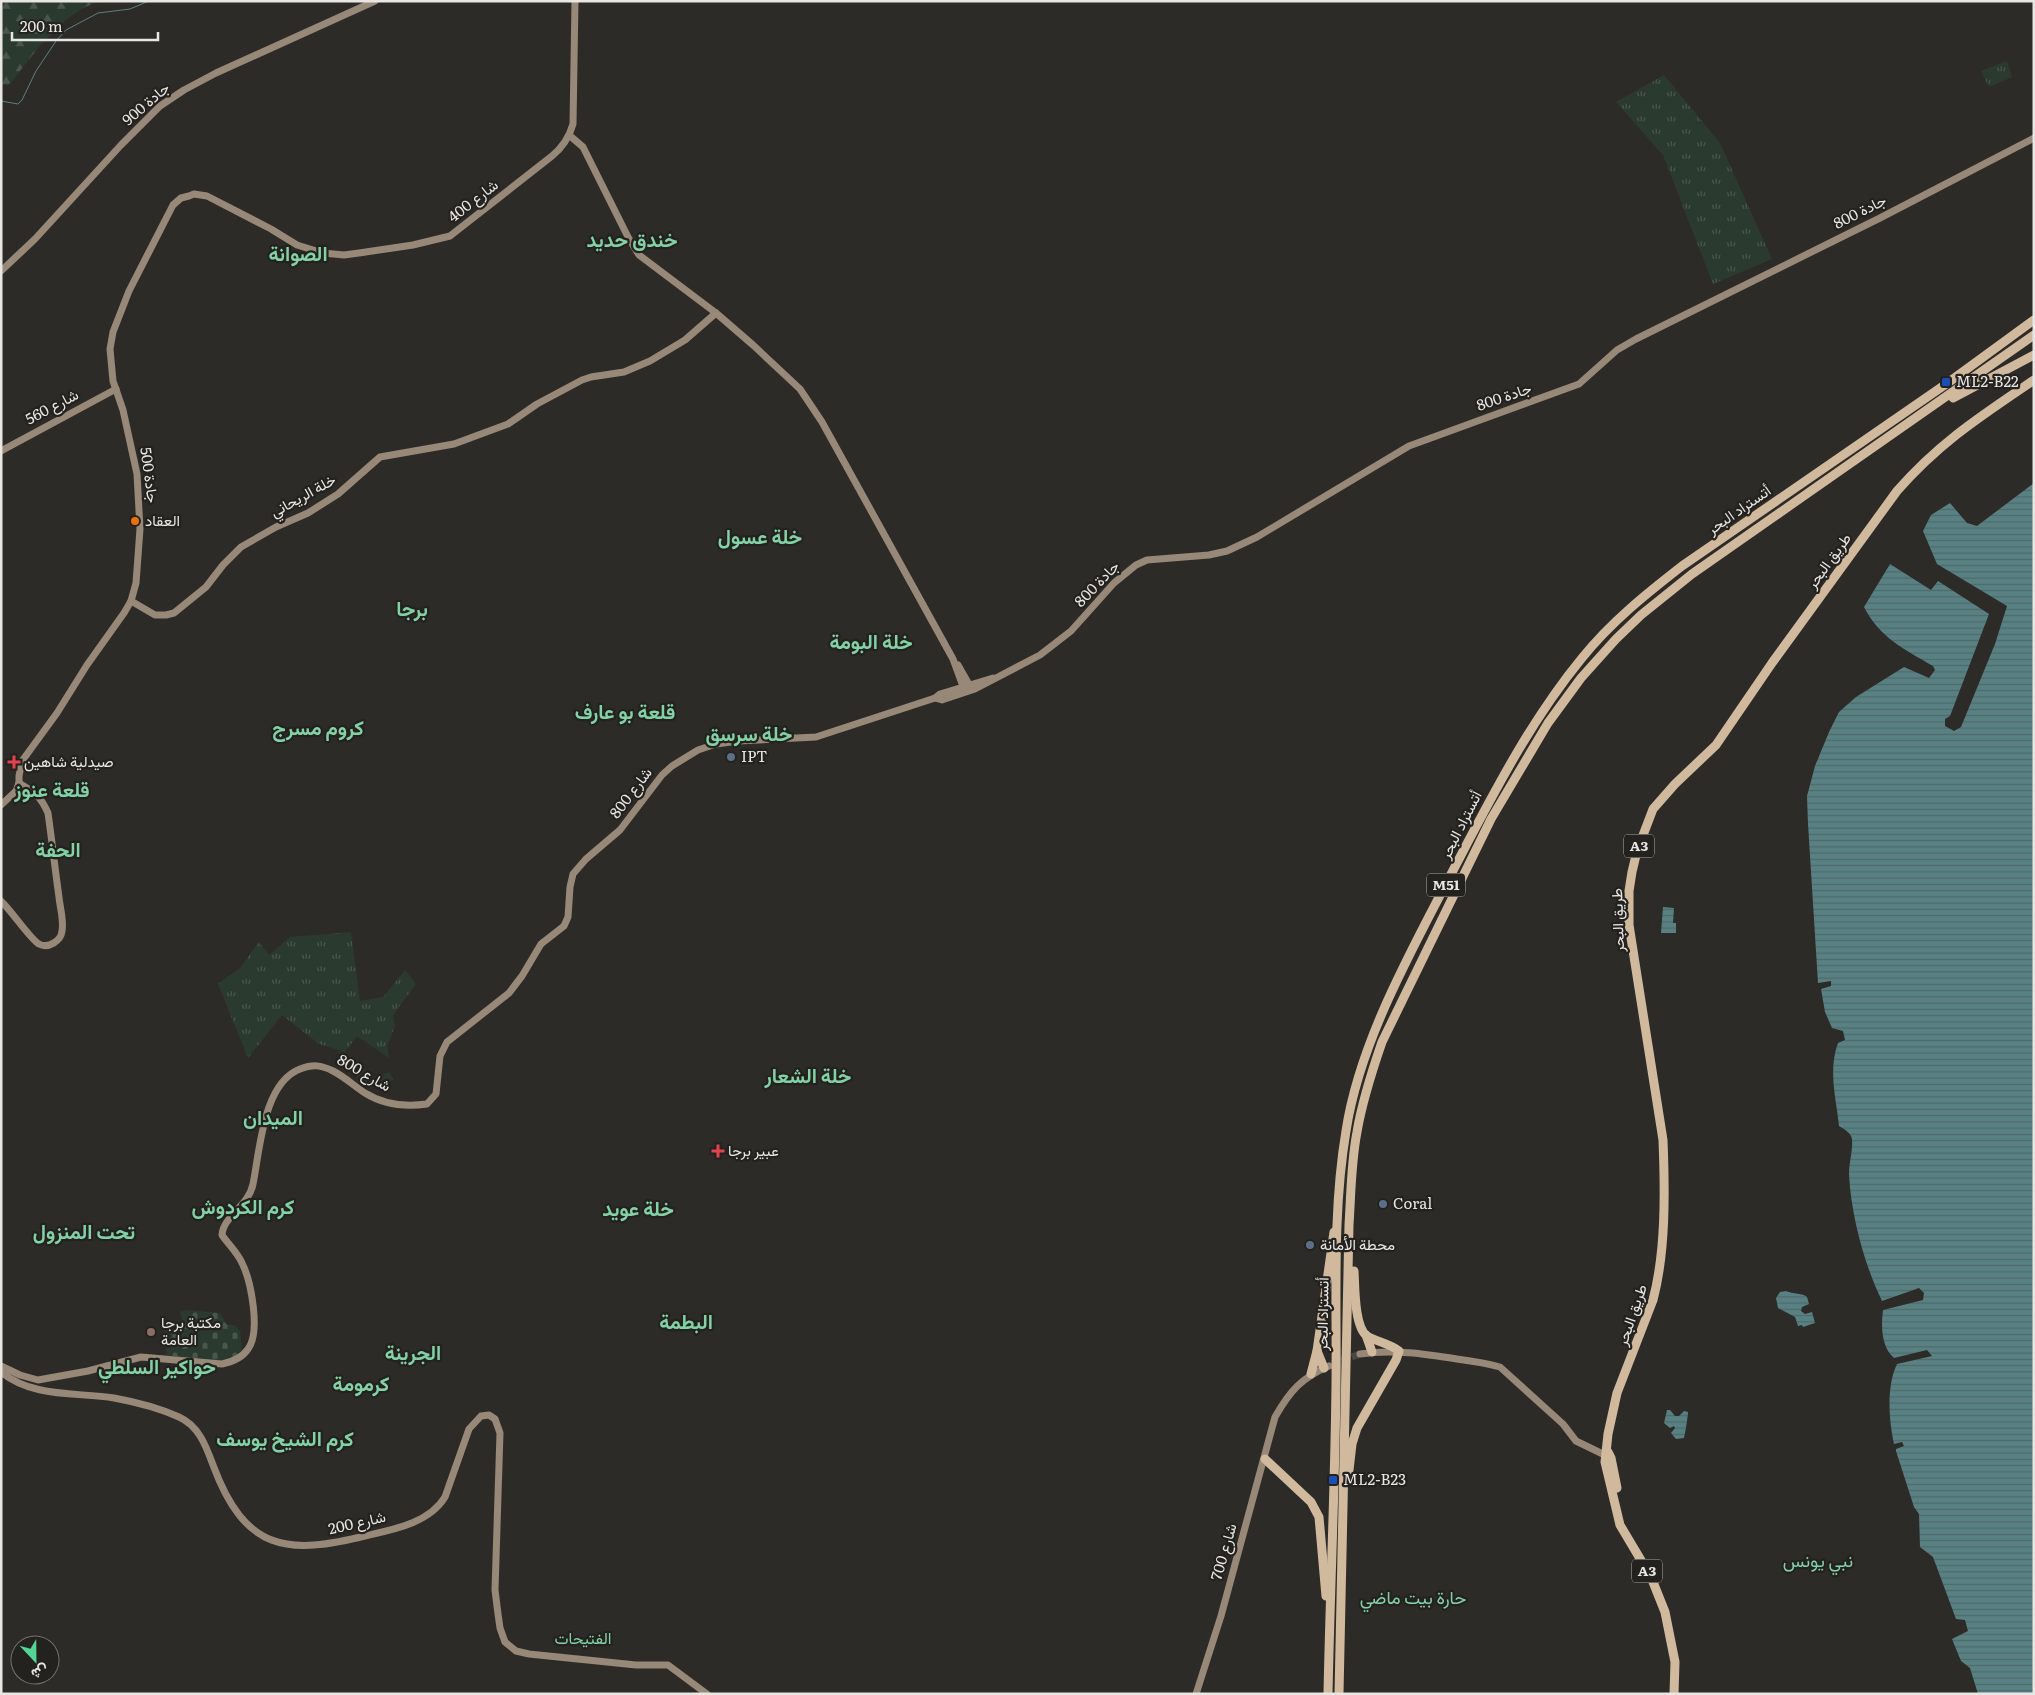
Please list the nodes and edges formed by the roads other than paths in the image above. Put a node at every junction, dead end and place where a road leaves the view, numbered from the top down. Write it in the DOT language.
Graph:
graph roads {
  1 [pos="375,1"];
  2 [pos="575,1"];
  3 [pos="569,135"];
  4 [pos="2034,138"];
  5 [pos="221,203"];
  6 [pos="1,271"];
  7 [pos="716,313"];
  8 [pos="2034,320"];
  9 [pos="2034,335"];
  10 [pos="2034,355"];
  11 [pos="2034,380"];
  12 [pos="116,389"];
  13 [pos="1918,417"];
  14 [pos="1,451"];
  15 [pos="131,601"];
  16 [pos="994,678"];
  17 [pos="967,688"];
  18 [pos="20,783"];
  19 [pos="1,805"];
  20 [pos="1,901"];
  21 [pos="1339,1202"];
  22 [pos="1350,1246"];
  23 [pos="1366,1335"];
  24 [pos="1316,1350"];
  25 [pos="1372,1352"];
  26 [pos="1399,1352"];
  27 [pos="1360,1354"];
  28 [pos="1,1366"];
  29 [pos="1326,1367"];
  30 [pos="1,1372"];
  31 [pos="1311,1374"];
  32 [pos="1608,1458"];
  33 [pos="1265,1459"];
  34 [pos="1344,1490"];
  35 [pos="1330,1611"];
  36 [pos="707,1694"];
  37 [pos="1196,1694"];
  38 [pos="1328,1694"];
  39 [pos="1339,1694"];
  40 [pos="1674,1694"];
  41 [pos="1680,1694"];
  1 -- 6 [label="main road, جادة 900"];
  2 -- 3 [label="main road, شارع 400"];
  3 -- 5 [label="main road, شارع 400"];
  3 -- 7 [label="main road"];
  4 -- 16 [label="main road, جادة 800"];
  5 -- 12 [label="main road, جادة 500"];
  7 -- 15 [label="main road, خلة الريحاني"];
  7 -- 17 [label="main road"];
  8 -- 21 [label="highway, أتستراد البحر / M51"];
  9 -- 13 [label="highway, أتستراد البحر / M51"];
  10 -- 13 [label="highway"];
  11 -- 32 [label="highway, طريق البحر / A3"];
  12 -- 14 [label="main road, شارع 560"];
  12 -- 15 [label="main road, جادة 500"];
  13 -- 22 [label="highway, أتستراد البحر / M51"];
  15 -- 18 [label="main road, جادة 500"];
  16 -- 17 [label="main road, شارع 800"];
  17 -- 28 [label="main road, شارع 800"];
  18 -- 19 [label="main road"];
  18 -- 20 [label="main road"];
  21 -- 24 [label="highway"];
  21 -- 35 [label="highway, أتستراد البحر / M51"];
  22 -- 23 [label="highway"];
  22 -- 34 [label="highway, أتستراد البحر / M51"];
  23 -- 25 [label="highway"];
  23 -- 26 [label="highway"];
  24 -- 29 [label="highway"];
  24 -- 31 [label="highway"];
  25 -- 26 [label="main road"];
  25 -- 27 [label="main road"];
  26 -- 32 [label="main road"];
  26 -- 34 [label="highway"];
  29 -- 31 [label="main road, شارع 700"];
  30 -- 36 [label="main road, شارع 200"];
  31 -- 33 [label="main road, شارع 700"];
  32 -- 40 [label="highway, طريق البحر / A3"];
  32 -- 41 [label="highway, طريق البحر / A3"];
  33 -- 35 [label="highway"];
  33 -- 37 [label="main road, شارع 700"];
  34 -- 39 [label="highway, أتستراد البحر / M51"];
  35 -- 38 [label="highway, أتستراد البحر / M51"];
}
